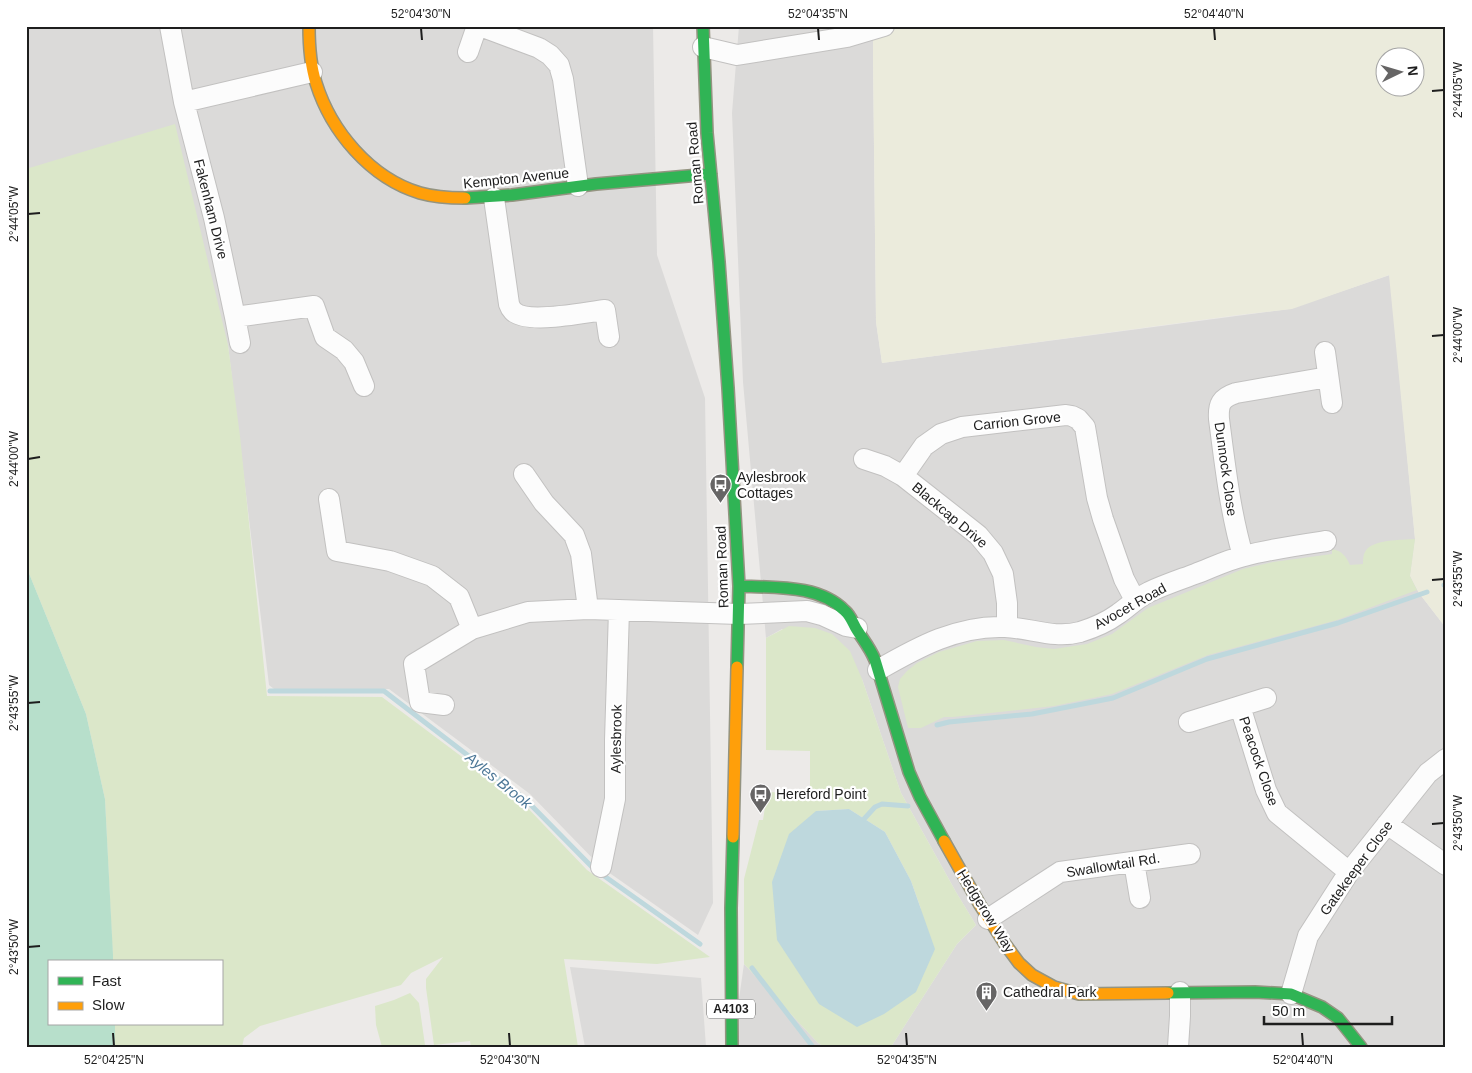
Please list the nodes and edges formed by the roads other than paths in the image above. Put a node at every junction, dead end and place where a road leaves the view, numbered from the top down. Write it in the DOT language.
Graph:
graph roads {
  1 [pos="170,26"];
  2 [pos="309,26"];
  3 [pos="479,26"];
  4 [pos="704,26"];
  5 [pos="884,26"];
  6 [pos="703,47"];
  7 [pos="468,52"];
  8 [pos="312,72"];
  9 [pos="184,102"];
  10 [pos="711,174"];
  11 [pos="578,186"];
  12 [pos="494,198"];
  13 [pos="235,317"];
  14 [pos="609,337"];
  15 [pos="240,344"];
  16 [pos="1325,352"];
  17 [pos="1328,377"];
  18 [pos="364,386"];
  19 [pos="1332,402"];
  20 [pos="864,460"];
  21 [pos="524,474"];
  22 [pos="903,476"];
  23 [pos="330,499"];
  24 [pos="1326,541"];
  25 [pos="1243,556"];
  26 [pos="739,586"];
  27 [pos="1135,600"];
  28 [pos="588,610"];
  29 [pos="619,610"];
  30 [pos="739,614"];
  31 [pos="1007,627"];
  32 [pos="856,628"];
  33 [pos="472,629"];
  34 [pos="878,670"];
  35 [pos="1266,698"];
  36 [pos="444,705"];
  37 [pos="1240,706"];
  38 [pos="1189,722"];
  39 [pos="1446,759"];
  40 [pos="1387,824"];
  41 [pos="1190,854"];
  42 [pos="1134,862"];
  43 [pos="1446,865"];
  44 [pos="601,867"];
  45 [pos="1349,872"];
  46 [pos="1140,898"];
  47 [pos="988,919"];
  48 [pos="1180,992"];
  49 [pos="1292,994"];
  50 [pos="732,1047"];
  51 [pos="1178,1047"];
  52 [pos="1362,1047"];
  1 -- 9 [label="street, Fakenham Drive"];
  2 -- 8 [label="street, Kempton Avenue"];
  3 -- 7 [label="street"];
  3 -- 11 [label="street"];
  4 -- 6 [label="street, Roman Road / A4103"];
  5 -- 6 [label="street"];
  6 -- 10 [label="street, Roman Road / A4103"];
  8 -- 9 [label="street"];
  8 -- 12 [label="street, Kempton Avenue"];
  9 -- 13 [label="street, Fakenham Drive"];
  10 -- 11 [label="street, Kempton Avenue"];
  10 -- 26 [label="street, Roman Road / A4103"];
  11 -- 12 [label="street, Kempton Avenue"];
  12 -- 14 [label="street"];
  13 -- 15 [label="street, Fakenham Drive"];
  13 -- 18 [label="street"];
  16 -- 17 [label="street"];
  17 -- 19 [label="street"];
  17 -- 25 [label="street, Dunnock Close"];
  20 -- 22 [label="street, Blackcap Drive"];
  21 -- 28 [label="street"];
  22 -- 27 [label="street, Carrion Grove"];
  22 -- 31 [label="street, Blackcap Drive"];
  23 -- 33 [label="street"];
  24 -- 25 [label="street, Avocet Road"];
  25 -- 27 [label="street, Avocet Road"];
  26 -- 30 [label="street, Roman Road / A4103"];
  26 -- 32 [label="street, Hedgerow Way"];
  27 -- 31 [label="street, Avocet Road"];
  28 -- 29 [label="street"];
  28 -- 33 [label="street"];
  29 -- 30 [label="street"];
  29 -- 44 [label="street, Aylesbrook"];
  30 -- 32 [label="street"];
  30 -- 50 [label="street, Roman Road / A4103"];
  31 -- 34 [label="street, Avocet Road"];
  32 -- 34 [label="street, Hedgerow Way"];
  33 -- 36 [label="street"];
  34 -- 47 [label="street, Hedgerow Way"];
  35 -- 37 [label="street, Peacock Close"];
  37 -- 38 [label="street, Peacock Close"];
  37 -- 45 [label="street, Peacock Close"];
  39 -- 40 [label="street, Gatekeeper Close"];
  40 -- 43 [label="street"];
  40 -- 45 [label="street, Gatekeeper Close"];
  41 -- 42 [label="street, Swallowtail Rd."];
  42 -- 46 [label="street"];
  42 -- 47 [label="street, Swallowtail Rd."];
  45 -- 49 [label="street, Gatekeeper Close"];
  47 -- 48 [label="street, Hedgerow Way"];
  48 -- 49 [label="street, Hedgerow Way"];
  48 -- 51 [label="street"];
  49 -- 52 [label="street, Hedgerow Way"];
}
